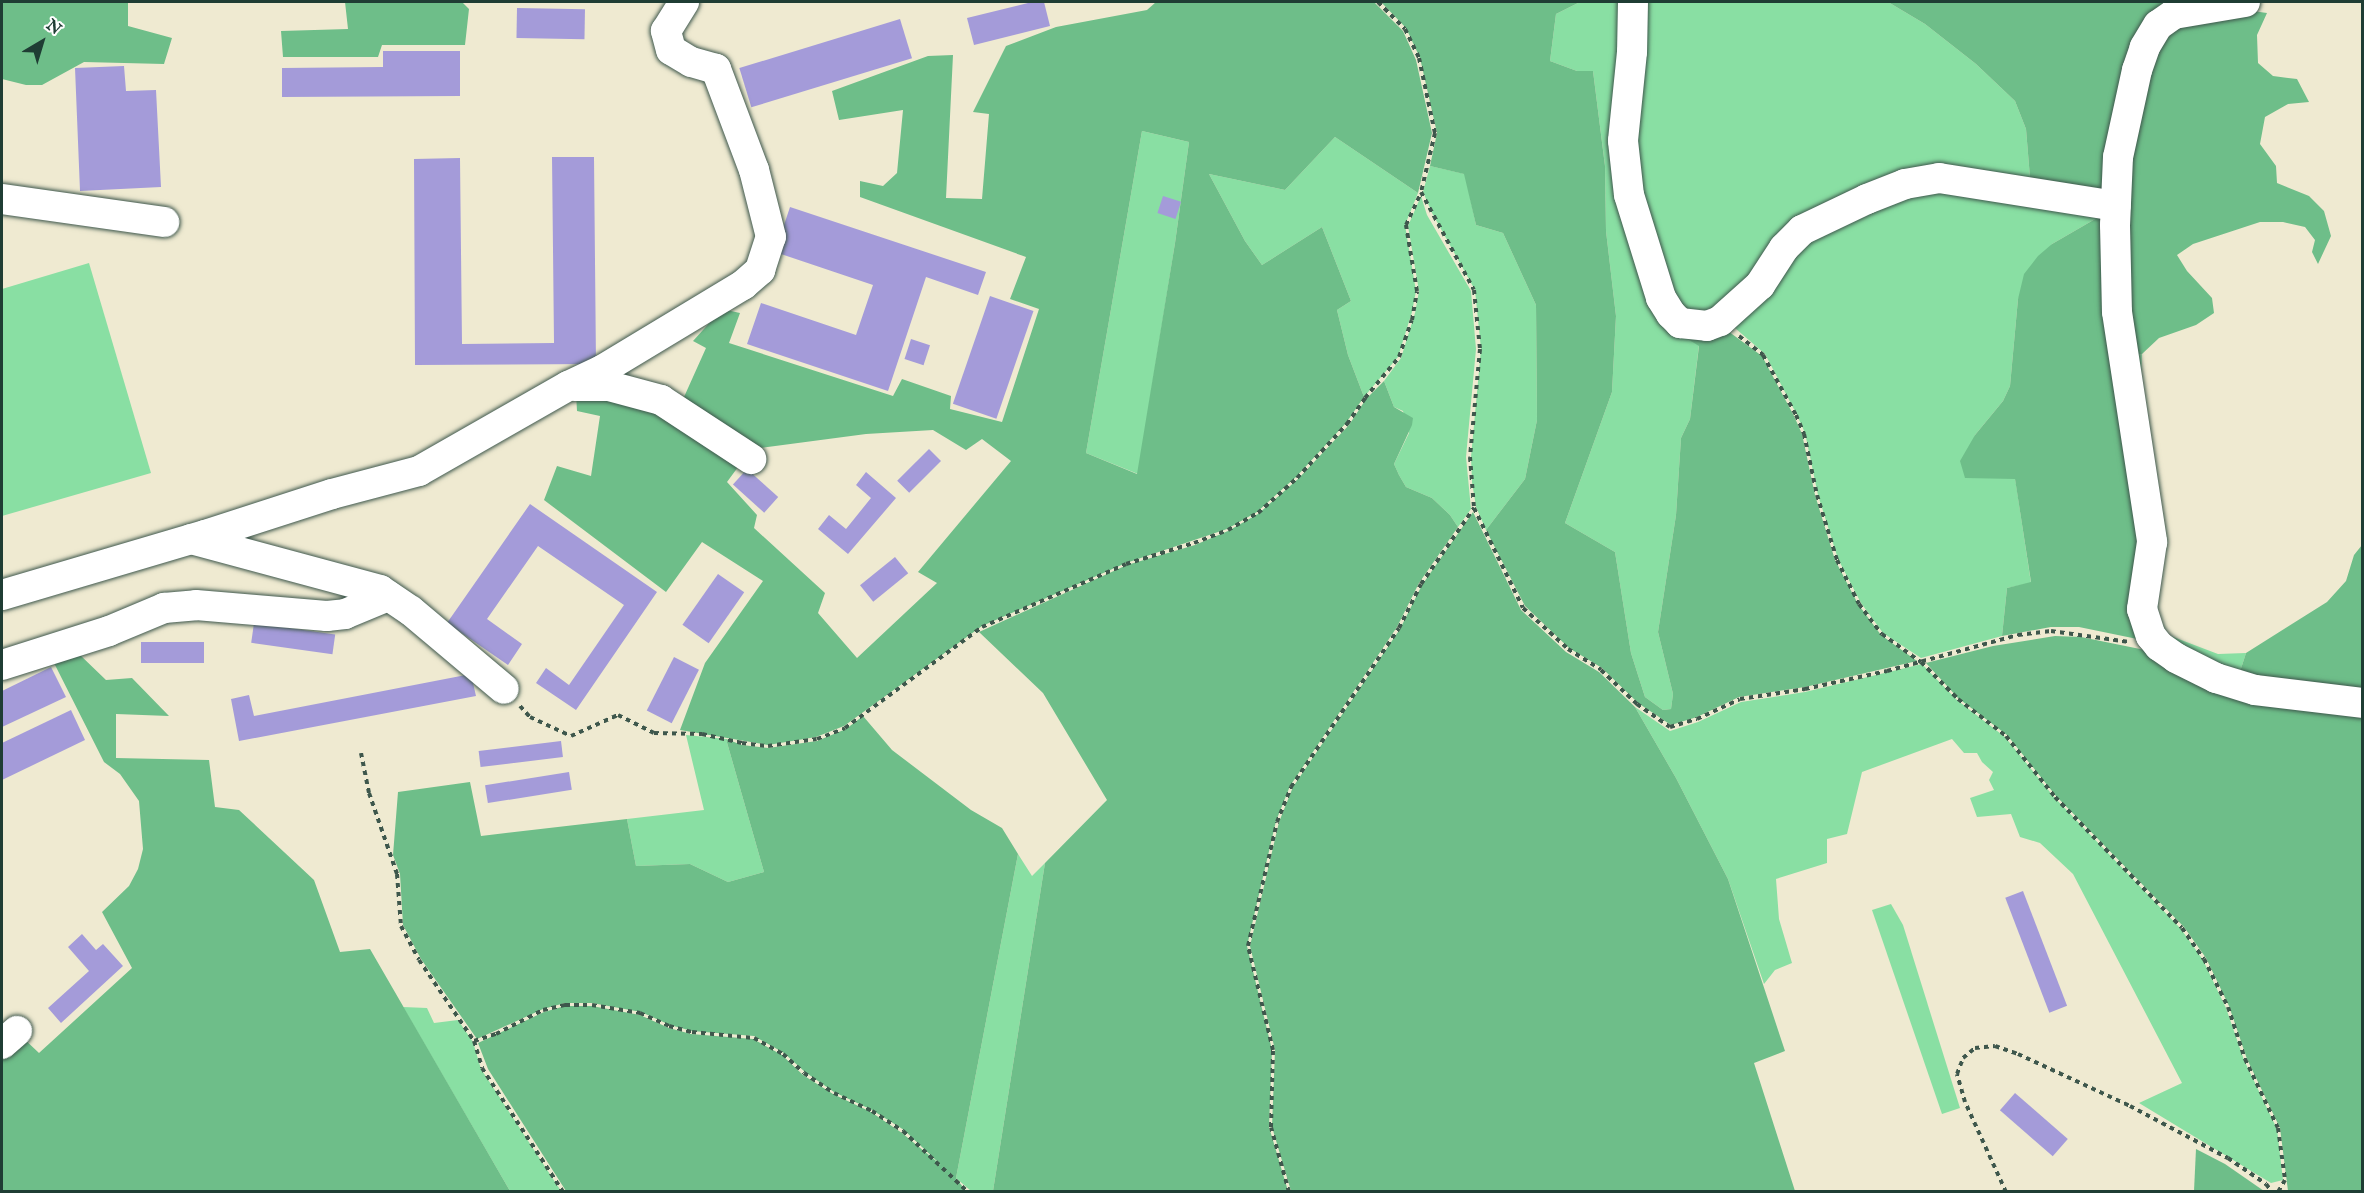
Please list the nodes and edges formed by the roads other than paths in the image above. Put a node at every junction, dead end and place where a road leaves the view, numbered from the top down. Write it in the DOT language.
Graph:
graph roads {
  1 [pos="684,2"];
  2 [pos="1633,2"];
  3 [pos="2245,2"];
  4 [pos="2,199"];
  5 [pos="2116,206"];
  6 [pos="164,222"];
  7 [pos="568,386"];
  8 [pos="751,459"];
  9 [pos="191,539"];
  10 [pos="2,594"];
  11 [pos="388,596"];
  12 [pos="2,665"];
  13 [pos="504,689"];
  14 [pos="2362,703"];
  1 -- 7 [label="street"];
  2 -- 5 [label="street"];
  3 -- 5 [label="street"];
  4 -- 6 [label="street"];
  5 -- 14 [label="street"];
  7 -- 8 [label="street"];
  7 -- 9 [label="street"];
  9 -- 10 [label="street"];
  9 -- 11 [label="street"];
  11 -- 12 [label="street"];
  11 -- 13 [label="street"];
}
